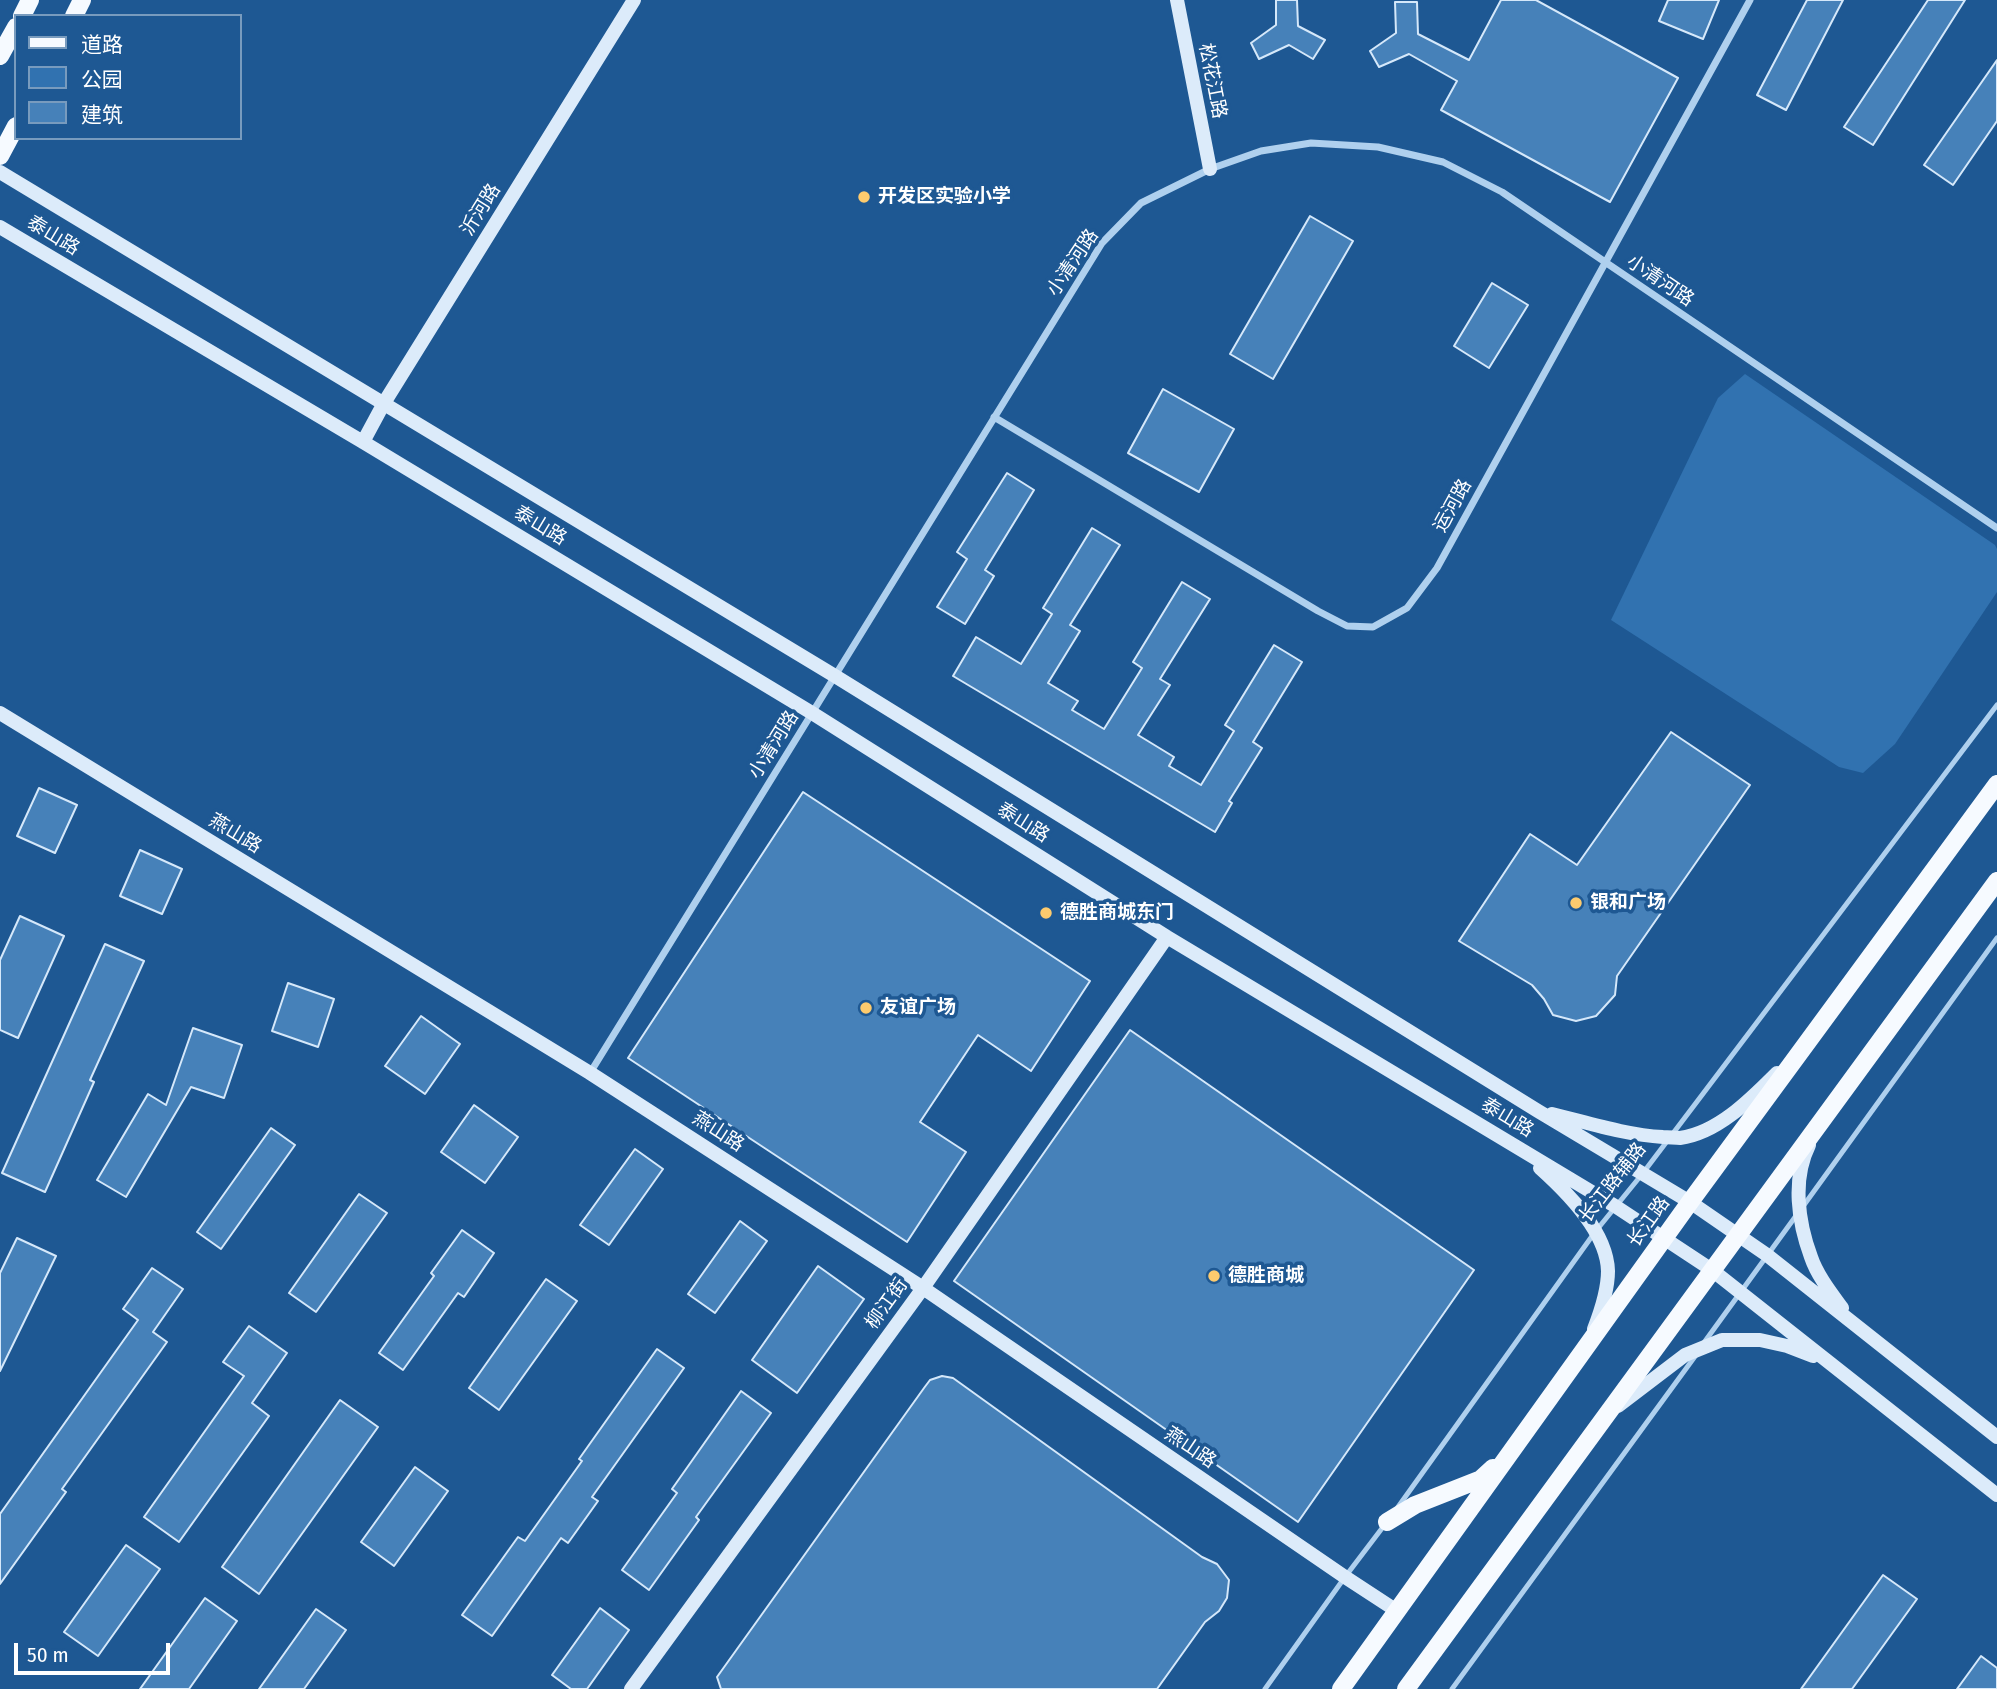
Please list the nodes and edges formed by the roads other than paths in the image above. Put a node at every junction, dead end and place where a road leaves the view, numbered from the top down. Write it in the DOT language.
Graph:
graph roads {
  1 [pos="634,0"];
  2 [pos="1177,0"];
  3 [pos="1750,0"];
  4 [pos="14,31"];
  5 [pos="0,56"];
  6 [pos="14,130"];
  7 [pos="0,156"];
  8 [pos="1210,169"];
  9 [pos="0,172"];
  10 [pos="0,227"];
  11 [pos="1605,263"];
  12 [pos="384,403"];
  13 [pos="994,417"];
  14 [pos="363,442"];
  15 [pos="1997,528"];
  16 [pos="835,676"];
  17 [pos="1997,705"];
  18 [pos="0,713"];
  19 [pos="812,713"];
  20 [pos="1997,784"];
  21 [pos="1997,881"];
  22 [pos="1167,937"];
  23 [pos="1997,938"];
  24 [pos="1808,1042"];
  25 [pos="590,1073"];
  26 [pos="1538,1111"];
  27 [pos="1820,1122"];
  28 [pos="1669,1137"];
  29 [pos="1516,1146"];
  30 [pos="1643,1173"];
  31 [pos="1690,1202"];
  32 [pos="1615,1206"];
  33 [pos="1595,1232"];
  34 [pos="1738,1234"];
  35 [pos="1664,1237"];
  36 [pos="1767,1255"];
  37 [pos="1712,1270"];
  38 [pos="923,1288"];
  39 [pos="1741,1292"];
  40 [pos="1853,1324"];
  41 [pos="1586,1346"];
  42 [pos="1826,1361"];
  43 [pos="1606,1416"];
  44 [pos="1997,1437"];
  45 [pos="1509,1454"];
  46 [pos="1997,1495"];
  47 [pos="1387,1522"];
  48 [pos="1345,1577"];
  49 [pos="1397,1611"];
  50 [pos="631,1689"];
  51 [pos="1265,1689"];
  52 [pos="1341,1689"];
  53 [pos="1406,1689"];
  54 [pos="1452,1689"];
  1 -- 12 [label="main road, 沂河路"];
  2 -- 8 [label="main road, 松花江路"];
  3 -- 11 [label="street, 运河路"];
  4 -- 5 [label="main road"];
  6 -- 7 [label="main road"];
  8 -- 11 [label="street, 小清河路"];
  8 -- 13 [label="street, 小清河路"];
  9 -- 12 [label="main road, 泰山路"];
  10 -- 14 [label="main road, 泰山路"];
  11 -- 13 [label="street, 运河路"];
  11 -- 15 [label="street, 小清河路"];
  12 -- 14 [label="main road, 沂河路"];
  12 -- 16 [label="main road, 泰山路"];
  13 -- 16 [label="street, 小清河路"];
  14 -- 19 [label="main road, 泰山路"];
  16 -- 19 [label="street, 小清河路"];
  16 -- 26 [label="main road, 泰山路"];
  17 -- 28 [label="lane, 长江路辅路"];
  18 -- 25 [label="main road, 燕山路"];
  19 -- 22 [label="main road, 泰山路"];
  19 -- 25 [label="street, 小清河路"];
  20 -- 24 [label="main road, 长江路"];
  21 -- 27 [label="main road"];
  22 -- 29 [label="main road, 泰山路"];
  22 -- 38 [label="main road, 柳江街"];
  23 -- 36 [label="lane"];
  24 -- 28 [label="main road"];
  24 -- 31 [label="main road, 长江路"];
  25 -- 38 [label="main road, 燕山路"];
  26 -- 28 [label="main road"];
  26 -- 30 [label="main road, 泰山路"];
  27 -- 34 [label="main road"];
  27 -- 40 [label="main road"];
  28 -- 30 [label="lane, 长江路辅路"];
  29 -- 32 [label="main road, 泰山路"];
  29 -- 33 [label="main road"];
  30 -- 31 [label="main road, 泰山路"];
  30 -- 32 [label="lane, 长江路辅路"];
  31 -- 34 [label="main road, 泰山路"];
  31 -- 35 [label="main road, 长江路"];
  32 -- 33 [label="lane, 长江路辅路"];
  32 -- 35 [label="main road, 泰山路"];
  33 -- 41 [label="main road"];
  33 -- 47 [label="lane, 长江路辅路"];
  34 -- 36 [label="main road, 泰山路"];
  34 -- 37 [label="main road"];
  35 -- 37 [label="main road, 泰山路"];
  35 -- 41 [label="main road, 长江路"];
  36 -- 39 [label="lane"];
  36 -- 40 [label="main road, 泰山路"];
  37 -- 39 [label="main road, 泰山路"];
  37 -- 43 [label="main road"];
  38 -- 48 [label="main road, 燕山路"];
  38 -- 50 [label="main road, 柳江街"];
  39 -- 42 [label="main road, 泰山路"];
  39 -- 54 [label="lane"];
  40 -- 44 [label="main road, 泰山路"];
  41 -- 45 [label="main road, 长江路"];
  42 -- 43 [label="main road"];
  42 -- 46 [label="main road, 泰山路"];
  43 -- 53 [label="main road"];
  45 -- 47 [label="main road"];
  45 -- 49 [label="main road, 长江路"];
  47 -- 48 [label="lane, 长江路辅路"];
  48 -- 49 [label="main road, 燕山路"];
  48 -- 51 [label="lane, 长江路辅路"];
  49 -- 52 [label="main road, 长江路"];
}
